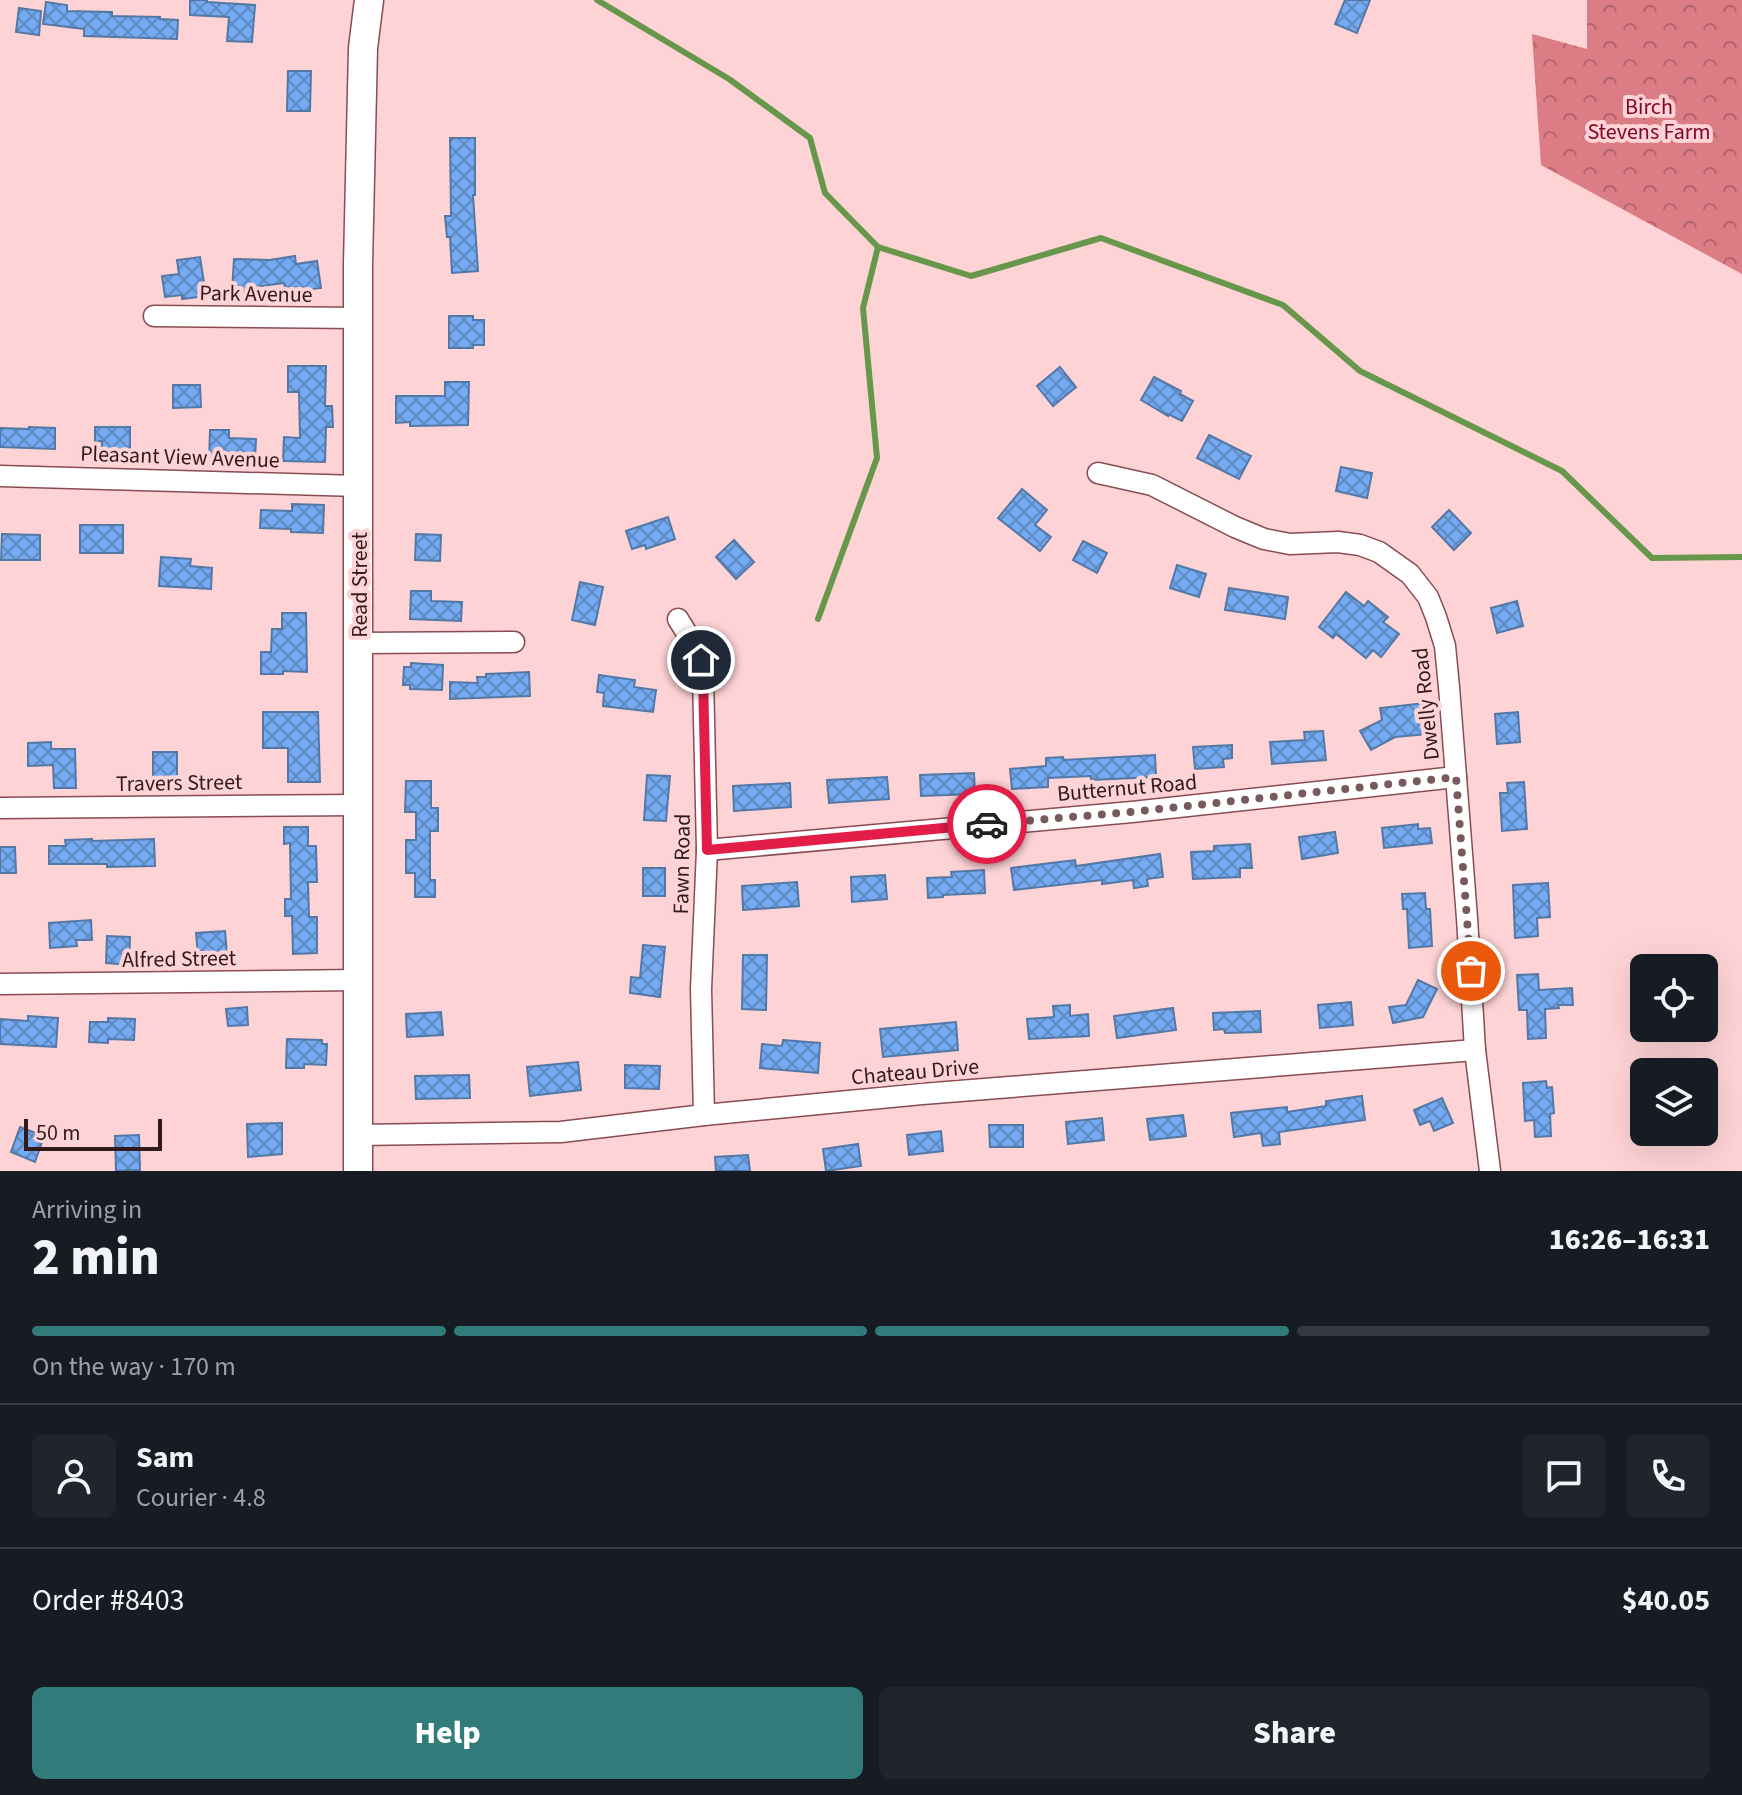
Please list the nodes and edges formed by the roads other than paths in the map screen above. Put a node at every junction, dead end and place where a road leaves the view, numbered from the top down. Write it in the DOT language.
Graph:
graph roads {
  1 [pos="369,0"];
  2 [pos="154,316"];
  3 [pos="359,318"];
  4 [pos="1098,473"];
  5 [pos="0,476"];
  6 [pos="359,486"];
  7 [pos="678,619"];
  8 [pos="514,642"];
  9 [pos="359,643"];
  10 [pos="1456,777"];
  11 [pos="358,805"];
  12 [pos="0,808"];
  13 [pos="707,850"];
  14 [pos="358,980"];
  15 [pos="0,984"];
  16 [pos="1475,1050"];
  17 [pos="704,1115"];
  18 [pos="358,1135"];
  19 [pos="358,1171"];
  20 [pos="1490,1171"];
  1 -- 3 [label="main road, Read Street"];
  2 -- 3 [label="street, Park Avenue"];
  3 -- 6 [label="main road, Read Street"];
  4 -- 10 [label="street, Dwelly Road"];
  5 -- 6 [label="street, Pleasant View Avenue"];
  6 -- 9 [label="main road, Read Street"];
  7 -- 13 [label="street, Fawn Road"];
  8 -- 9 [label="street"];
  9 -- 11 [label="main road, Read Street"];
  10 -- 13 [label="street, Butternut Road"];
  10 -- 16 [label="street, Dwelly Road"];
  11 -- 12 [label="street, Travers Street"];
  11 -- 14 [label="main road, Read Street"];
  13 -- 17 [label="street, Fawn Road"];
  14 -- 15 [label="street, Alfred Street"];
  14 -- 18 [label="main road, Read Street"];
  16 -- 17 [label="street, Chateau Drive"];
  16 -- 20 [label="street, Dwelly Road"];
  17 -- 18 [label="street, Chateau Drive"];
  18 -- 19 [label="main road, Read Street"];
}
